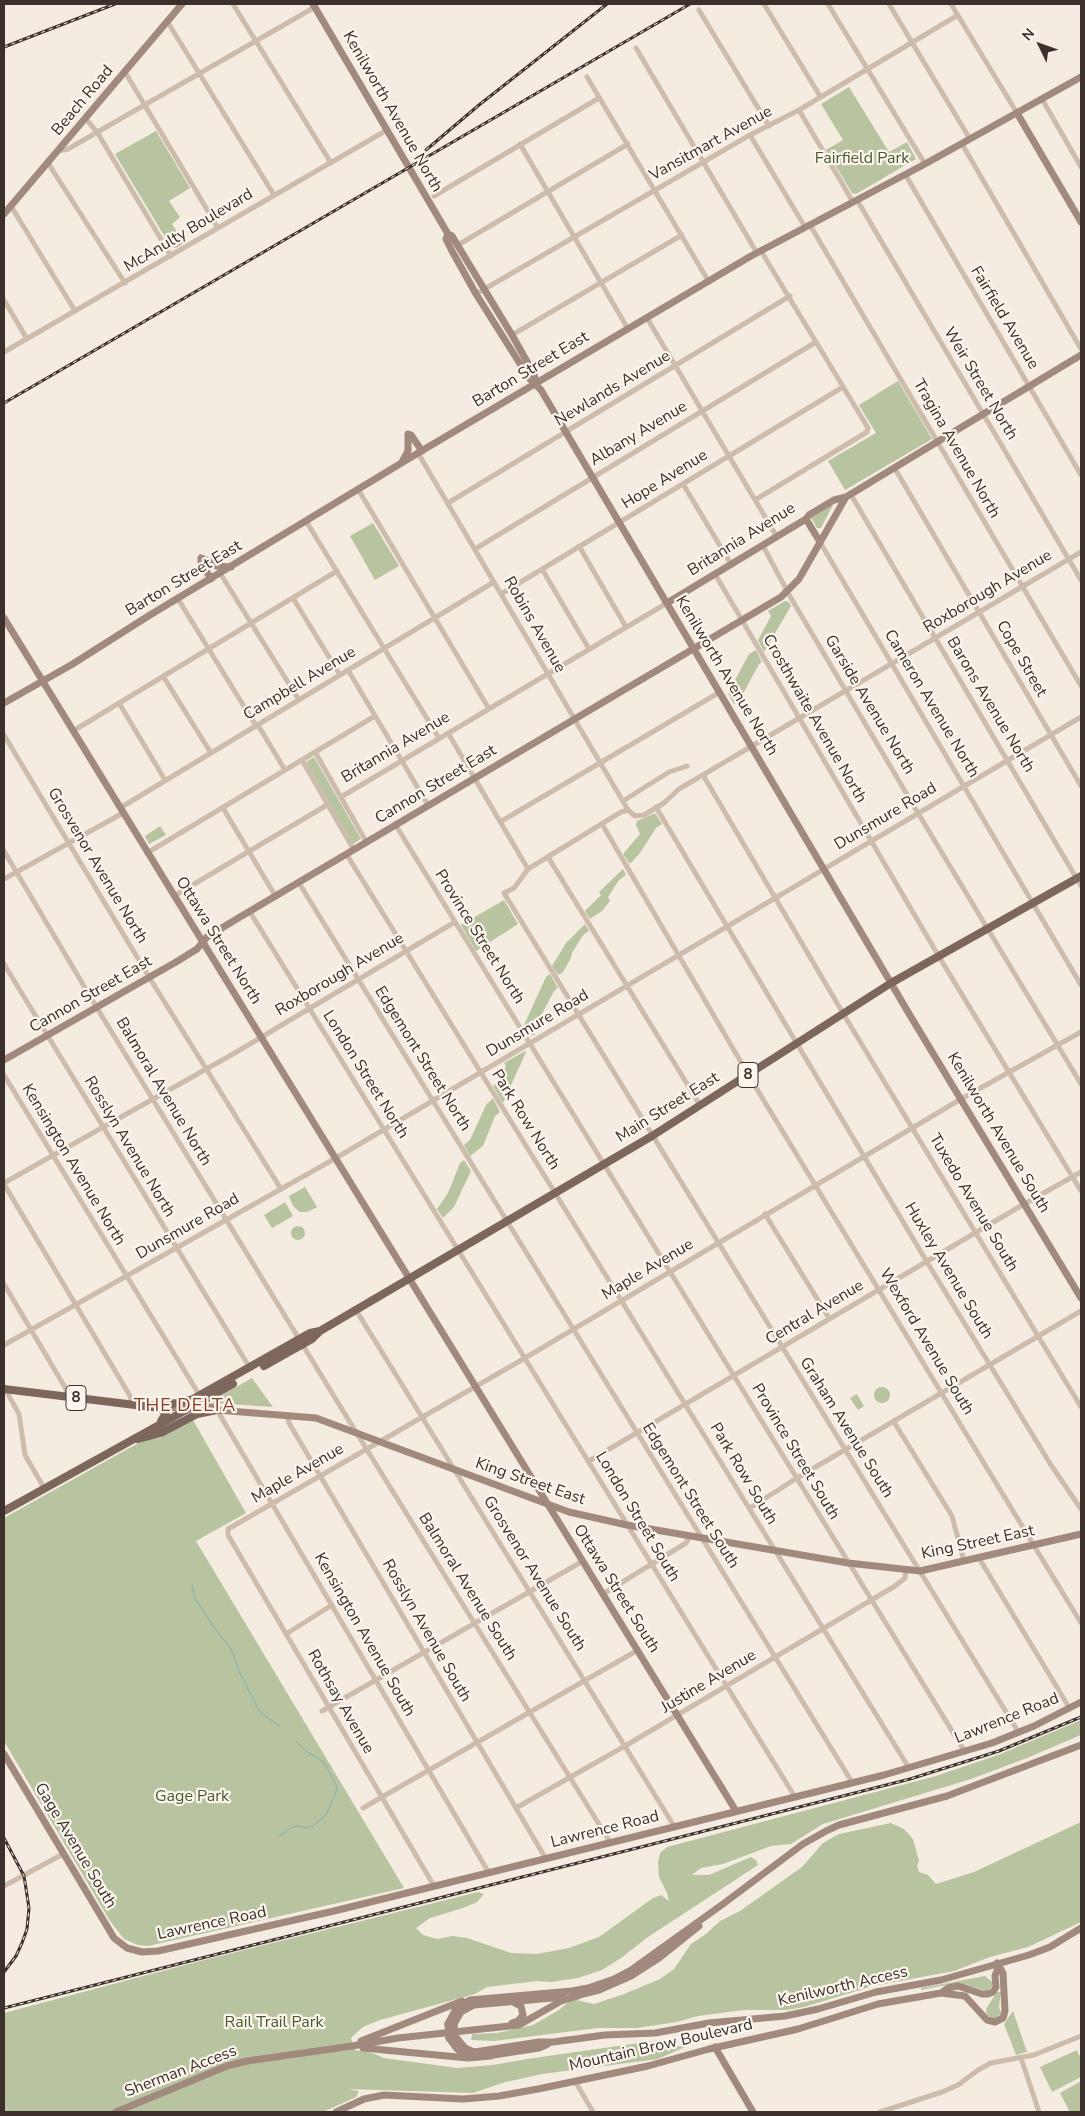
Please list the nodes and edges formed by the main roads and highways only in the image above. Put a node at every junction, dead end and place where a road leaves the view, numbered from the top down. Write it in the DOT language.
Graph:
graph roads {
  1 [pos="182,4"];
  2 [pos="314,5"];
  3 [pos="1081,77"];
  4 [pos="1017,113"];
  5 [pos="4,214"];
  6 [pos="1081,222"];
  7 [pos="448,234"];
  8 [pos="1081,355"];
  9 [pos="536,383"];
  10 [pos="420,452"];
  11 [pos="401,464"];
  12 [pos="848,495"];
  13 [pos="806,519"];
  14 [pos="820,542"];
  15 [pos="231,567"];
  16 [pos="211,579"];
  17 [pos="667,603"];
  18 [pos="4,618"];
  19 [pos="693,648"];
  20 [pos="42,682"];
  21 [pos="4,703"];
  22 [pos="1080,880"];
  23 [pos="202,942"];
  24 [pos="891,983"];
  25 [pos="4,1060"];
  26 [pos="409,1279"];
  27 [pos="1081,1298"];
  28 [pos="301,1342"];
  29 [pos="4,1388"];
  30 [pos="148,1406"];
  31 [pos="192,1407"];
  32 [pos="160,1408"];
  33 [pos="217,1410"];
  34 [pos="150,1430"];
  35 [pos="120,1446"];
  36 [pos="549,1506"];
  37 [pos="4,1511"];
  38 [pos="1081,1534"];
  39 [pos="1081,1702"];
  40 [pos="1081,1745"];
  41 [pos="4,1754"];
  42 [pos="736,1811"];
  43 [pos="723,1904"];
  44 [pos="1081,1928"];
  45 [pos="127,1948"];
  46 [pos="997,1965"];
  47 [pos="978,1969"];
  48 [pos="995,1976"];
  49 [pos="941,1993"];
  50 [pos="578,1996"];
  51 [pos="470,2000"];
  52 [pos="512,2002"];
  53 [pos="451,2024"];
  54 [pos="452,2037"];
  55 [pos="364,2040"];
  56 [pos="553,2042"];
  57 [pos="349,2046"];
  58 [pos="715,2048"];
  59 [pos="491,2056"];
  60 [pos="116,2112"];
  61 [pos="336,2112"];
  62 [pos="753,2112"];
  1 -- 5 [label="main road, Beach Road"];
  2 -- 7 [label="main road, Kenilworth Avenue North"];
  3 -- 4 [label="main road, Barton Street East"];
  4 -- 6 [label="main road"];
  4 -- 9 [label="main road, Barton Street East"];
  7 -- 9 [label="main road, Kenilworth Avenue North"];
  7 -- 9 [label="main road, Kenilworth Avenue North"];
  8 -- 12 [label="main road, Britannia Avenue"];
  9 -- 10 [label="main road, Barton Street East"];
  9 -- 17 [label="main road, Kenilworth Avenue North"];
  10 -- 11 [label="main road, Barton Street East"];
  10 -- 11 [label="main road"];
  11 -- 15 [label="main road, Barton Street East"];
  12 -- 13 [label="main road, Britannia Avenue"];
  12 -- 14 [label="main road, Cannon Street East"];
  13 -- 14 [label="main road, Cameron Avenue North"];
  13 -- 17 [label="main road, Britannia Avenue"];
  14 -- 19 [label="main road, Cannon Street East"];
  15 -- 16 [label="main road, Barton Street East"];
  15 -- 16 [label="main road"];
  16 -- 20 [label="main road, Barton Street East"];
  17 -- 19 [label="main road, Kenilworth Avenue North"];
  18 -- 20 [label="main road, Ottawa Street North"];
  19 -- 23 [label="main road, Cannon Street East"];
  19 -- 24 [label="main road, Kenilworth Avenue North"];
  20 -- 21 [label="main road, Barton Street East"];
  20 -- 23 [label="main road, Ottawa Street North"];
  22 -- 24 [label="main road, Main Street East / 8"];
  23 -- 25 [label="main road, Cannon Street East"];
  23 -- 26 [label="main road, Ottawa Street North"];
  24 -- 26 [label="main road, Main Street East / 8"];
  24 -- 27 [label="main road, Kenilworth Avenue South"];
  26 -- 28 [label="main road, Main Street East / 8"];
  26 -- 36 [label="main road, Ottawa Street South"];
  28 -- 30 [label="main road, Main Street East / 8"];
  28 -- 31 [label="main road, Main Street East / 8"];
  29 -- 30 [label="main road, King Street East / 8"];
  30 -- 32 [label="main road, King Street East"];
  31 -- 32 [label="main road, King Street East"];
  31 -- 33 [label="main road, King Street East"];
  31 -- 34 [label="main road, Main Street East / 8"];
  32 -- 34 [label="main road"];
  33 -- 35 [label="main road"];
  33 -- 36 [label="main road, King Street East"];
  34 -- 35 [label="main road, Main Street East / 8"];
  35 -- 37 [label="main road, Main Street East / 8"];
  36 -- 38 [label="main road, King Street East"];
  36 -- 42 [label="main road, Ottawa Street South"];
  39 -- 42 [label="main road, Lawrence Road"];
  40 -- 43 [label="main road"];
  41 -- 45 [label="main road, Gage Avenue South"];
  42 -- 45 [label="main road, Lawrence Road"];
  43 -- 50 [label="main road"];
  43 -- 51 [label="main road"];
  44 -- 46 [label="main road, Kenilworth Access"];
  46 -- 47 [label="main road, Kenilworth Access"];
  46 -- 48 [label="main road, Mountain Brow Boulevard"];
  46 -- 49 [label="main road, Mountain Brow Boulevard"];
  47 -- 48 [label="main road"];
  47 -- 56 [label="main road, Kenilworth Access"];
  48 -- 49 [label="main road, Mountain Brow Boulevard"];
  49 -- 58 [label="main road, Mountain Brow Boulevard"];
  50 -- 52 [label="main road"];
  50 -- 57 [label="main road"];
  51 -- 53 [label="main road"];
  51 -- 55 [label="main road"];
  52 -- 53 [label="main road"];
  52 -- 55 [label="main road"];
  53 -- 54 [label="main road, bridge"];
  54 -- 56 [label="main road, Kenilworth Access"];
  54 -- 59 [label="main road, Kenilworth Access"];
  55 -- 57 [label="main road"];
  56 -- 59 [label="main road, Kenilworth Access"];
  57 -- 59 [label="main road"];
  57 -- 60 [label="main road, Sherman Access"];
  58 -- 61 [label="main road, Mountain Brow Boulevard"];
  58 -- 62 [label="main road"];
}
